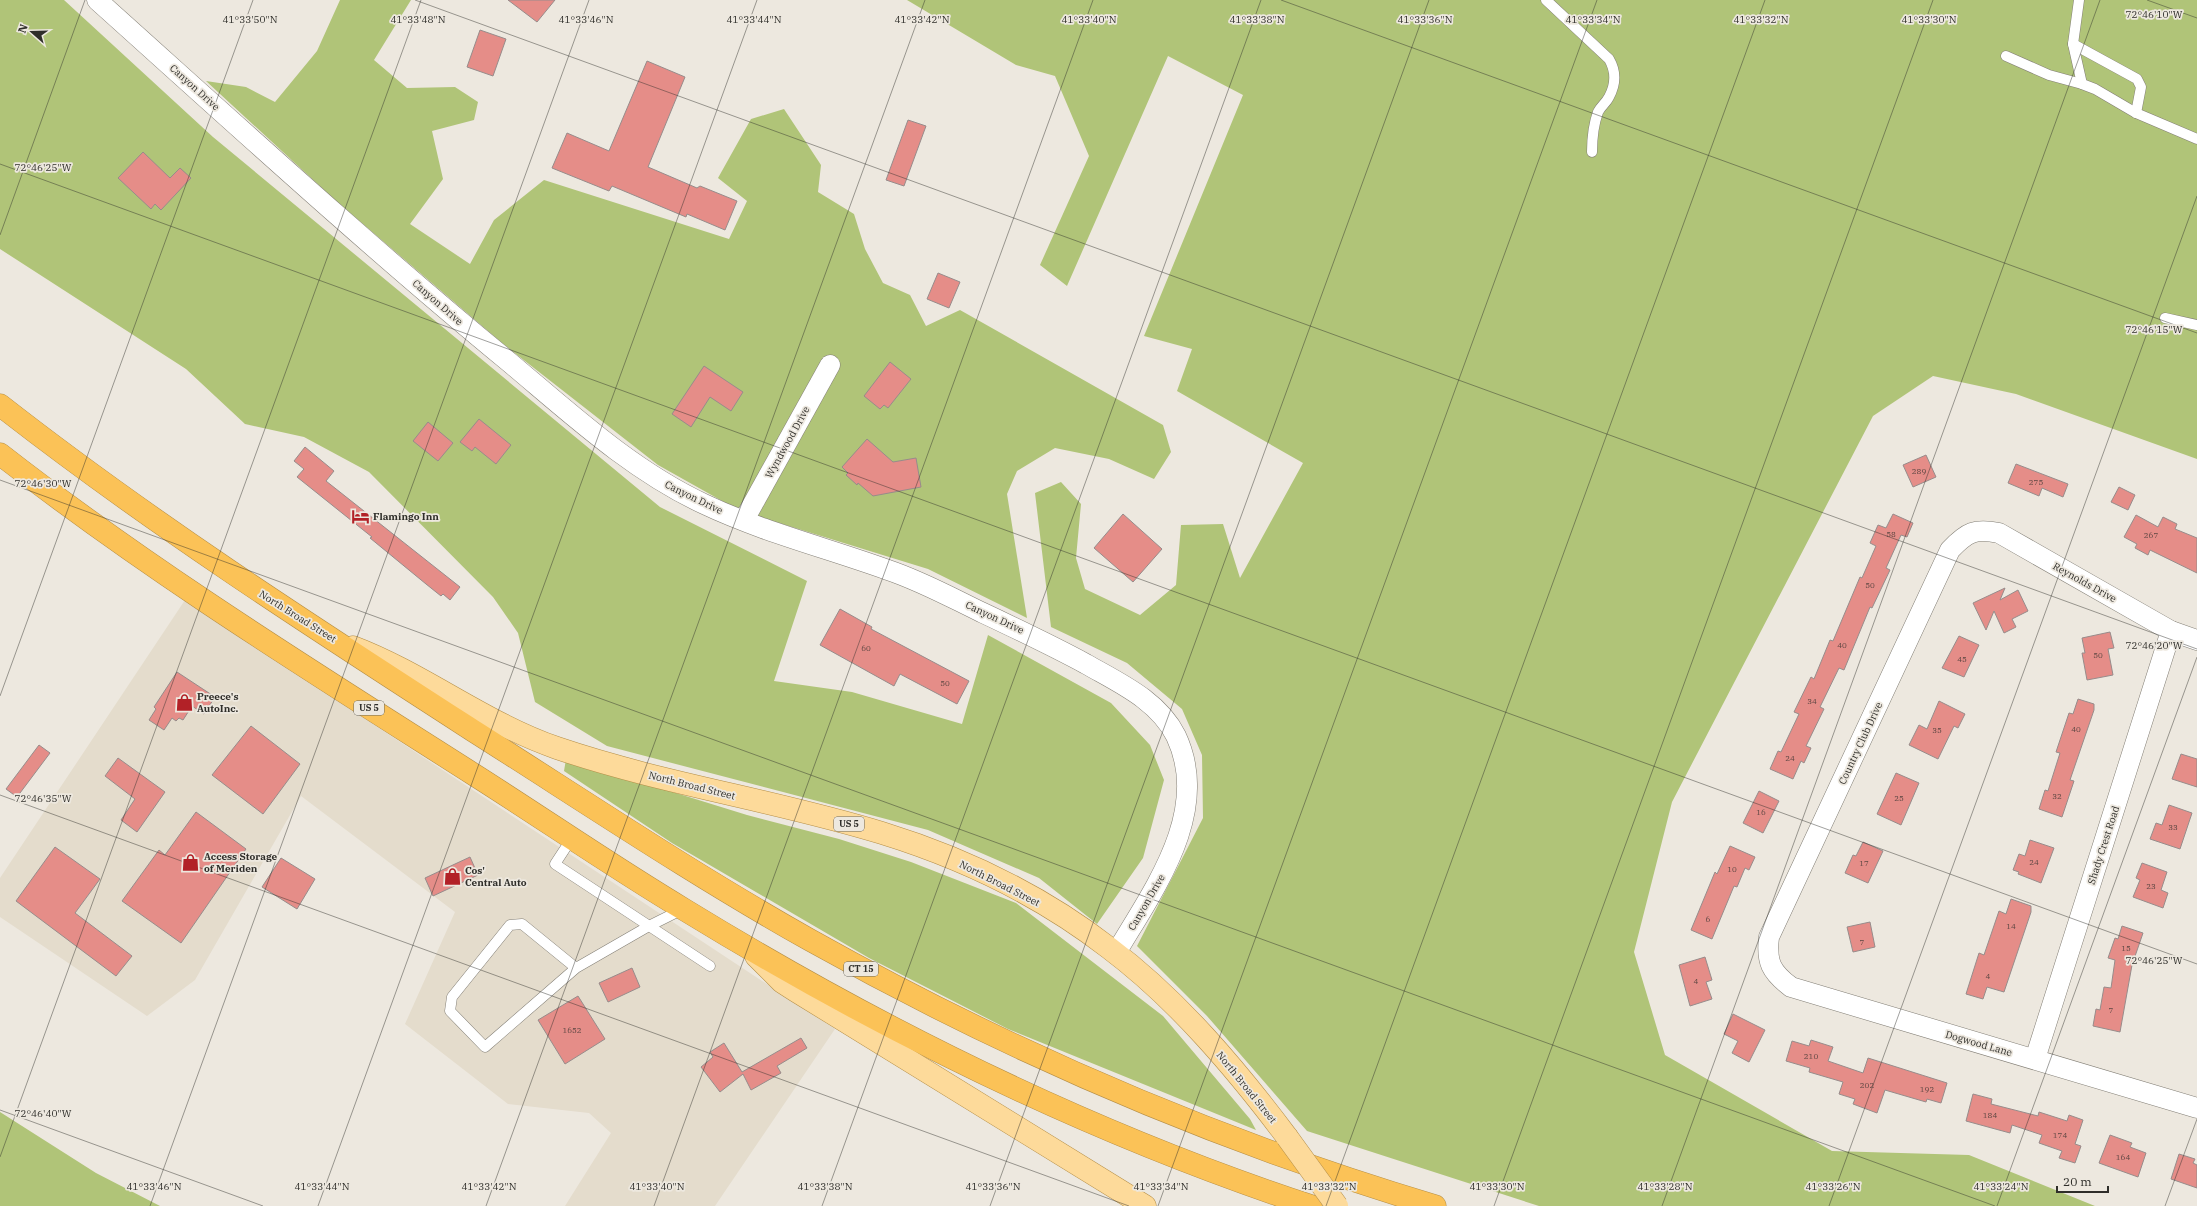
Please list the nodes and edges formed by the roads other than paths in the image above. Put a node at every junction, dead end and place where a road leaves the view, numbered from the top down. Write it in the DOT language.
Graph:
graph roads {
  1 [pos="97,0"];
  2 [pos="1546,0"];
  3 [pos="2079,0"];
  4 [pos="2073,44"];
  5 [pos="2006,56"];
  6 [pos="2082,84"];
  7 [pos="2136,113"];
  8 [pos="2197,139"];
  9 [pos="1592,152"];
  10 [pos="2165,318"];
  11 [pos="2197,325"];
  12 [pos="830,364"];
  13 [pos="0,406"];
  14 [pos="0,454"];
  15 [pos="744,520"];
  16 [pos="1972,532"];
  17 [pos="2171,631"];
  18 [pos="333,640"];
  19 [pos="2197,640"];
  20 [pos="572,838"];
  21 [pos="683,909"];
  22 [pos="649,926"];
  23 [pos="748,948"];
  24 [pos="1116,953"];
  25 [pos="1770,965"];
  26 [pos="710,966"];
  27 [pos="576,968"];
  28 [pos="2035,1059"];
  29 [pos="2197,1108"];
  30 [pos="1145,1206"];
  31 [pos="1311,1206"];
  32 [pos="1336,1206"];
  33 [pos="1435,1206"];
  1 -- 15 [label="street, Canyon Drive"];
  2 -- 9 [label="lane"];
  3 -- 4 [label="lane"];
  4 -- 6 [label="lane"];
  4 -- 7 [label="lane"];
  5 -- 6 [label="lane"];
  6 -- 7 [label="lane"];
  7 -- 8 [label="lane"];
  10 -- 11 [label="lane"];
  12 -- 15 [label="street, Wyndwood Drive"];
  13 -- 18 [label="highway, North Broad Street / US 5"];
  14 -- 20 [label="highway, US 5"];
  15 -- 24 [label="street, Canyon Drive"];
  16 -- 17 [label="street, Reynolds Drive"];
  16 -- 25 [label="street, Country Club Drive"];
  17 -- 19 [label="street, Reynolds Drive"];
  17 -- 28 [label="street, Shady Crest Road"];
  18 -- 24 [label="main road, North Broad Street / US 5"];
  18 -- 33 [label="highway, CT 15"];
  20 -- 21 [label="highway, US 5"];
  20 -- 22 [label="lane"];
  21 -- 22 [label="lane"];
  21 -- 23 [label="highway, US 5"];
  22 -- 26 [label="lane"];
  22 -- 27 [label="lane"];
  23 -- 30 [label="main road, US 5"];
  23 -- 31 [label="highway"];
  24 -- 32 [label="main road, North Broad Street / US 5, bridge"];
  25 -- 28 [label="street, Dogwood Lane"];
  27 -- 27 [label="lane"];
  28 -- 29 [label="street, Dogwood Lane"];
}
